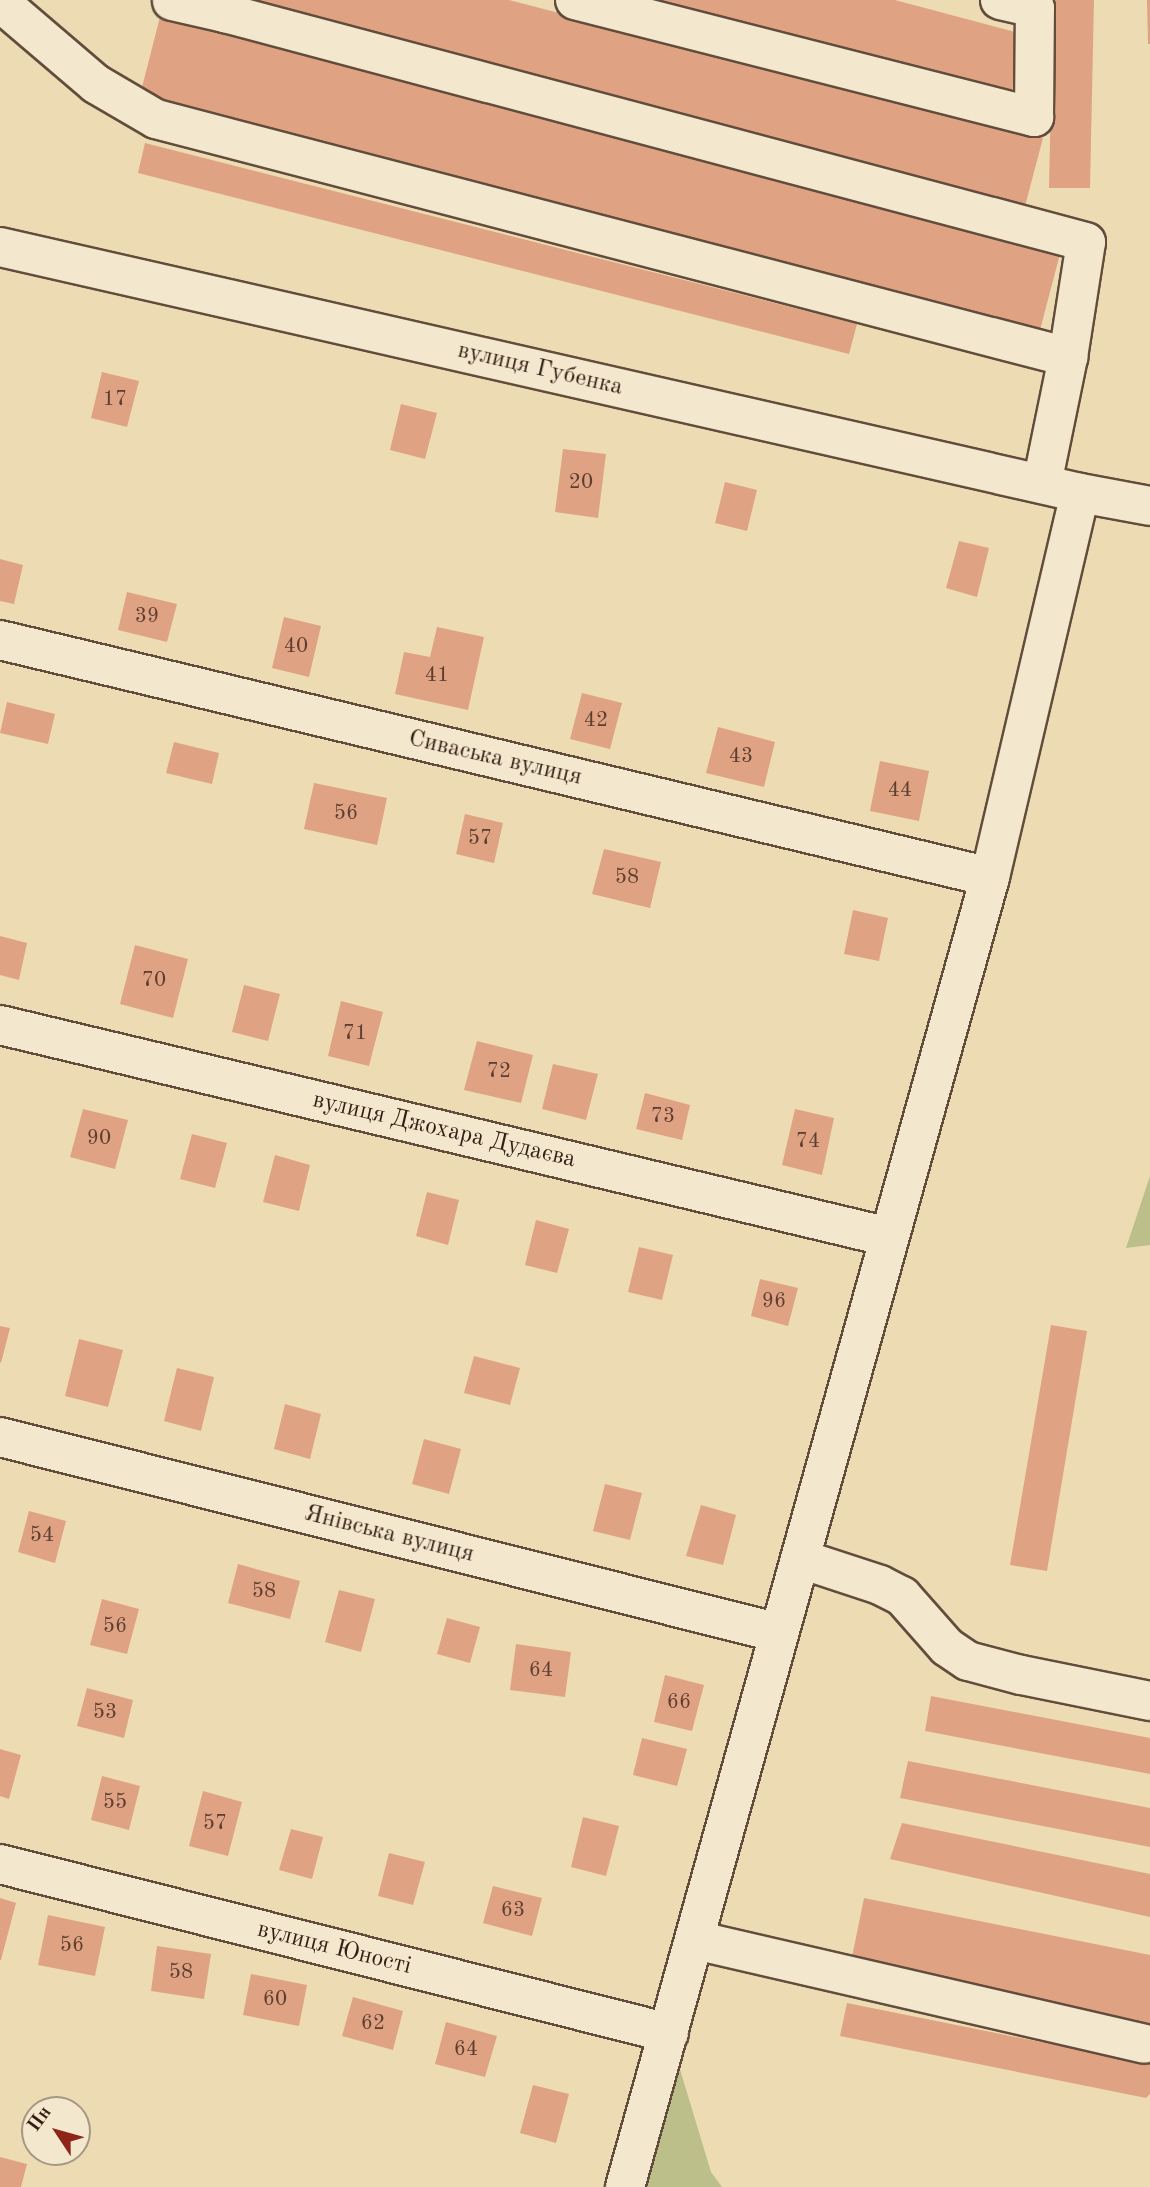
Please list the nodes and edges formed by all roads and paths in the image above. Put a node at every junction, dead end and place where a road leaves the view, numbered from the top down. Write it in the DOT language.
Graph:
graph roads {
  1 [pos="575,0"];
  2 [pos="172,1"];
  3 [pos="0,2"];
  4 [pos="1023,3"];
  5 [pos="227,6"];
  6 [pos="0,247"];
  7 [pos="1068,357"];
  8 [pos="1042,484"];
  9 [pos="1080,493"];
  10 [pos="1150,506"];
  11 [pos="0,640"];
  12 [pos="990,877"];
  13 [pos="0,1024"];
  14 [pos="888,1237"];
  15 [pos="0,1437"];
  16 [pos="801,1559"];
  17 [pos="779,1633"];
  18 [pos="1150,1701"];
  19 [pos="0,1864"];
  20 [pos="695,1940"];
  21 [pos="669,2033"];
  22 [pos="1144,2044"];
  23 [pos="625,2187"];
  1 -- 4 [label="street"];
  2 -- 5 [label="street"];
  3 -- 7 [label="street"];
  5 -- 7 [label="street"];
  6 -- 8 [label="street, вулиця Губенка"];
  7 -- 8 [label="street"];
  8 -- 9 [label="street, вулиця Губенка"];
  9 -- 10 [label="street, вулиця Губенка"];
  9 -- 12 [label="street"];
  11 -- 12 [label="street, Сиваська вулиця"];
  12 -- 14 [label="street"];
  13 -- 14 [label="street, вулиця Джохара Дудаєва"];
  14 -- 16 [label="street"];
  15 -- 17 [label="street, Янівська вулиця"];
  16 -- 17 [label="street"];
  16 -- 18 [label="street"];
  17 -- 20 [label="street"];
  19 -- 21 [label="street, вулиця Юності"];
  20 -- 21 [label="street"];
  20 -- 22 [label="street"];
  21 -- 23 [label="street"];
}
